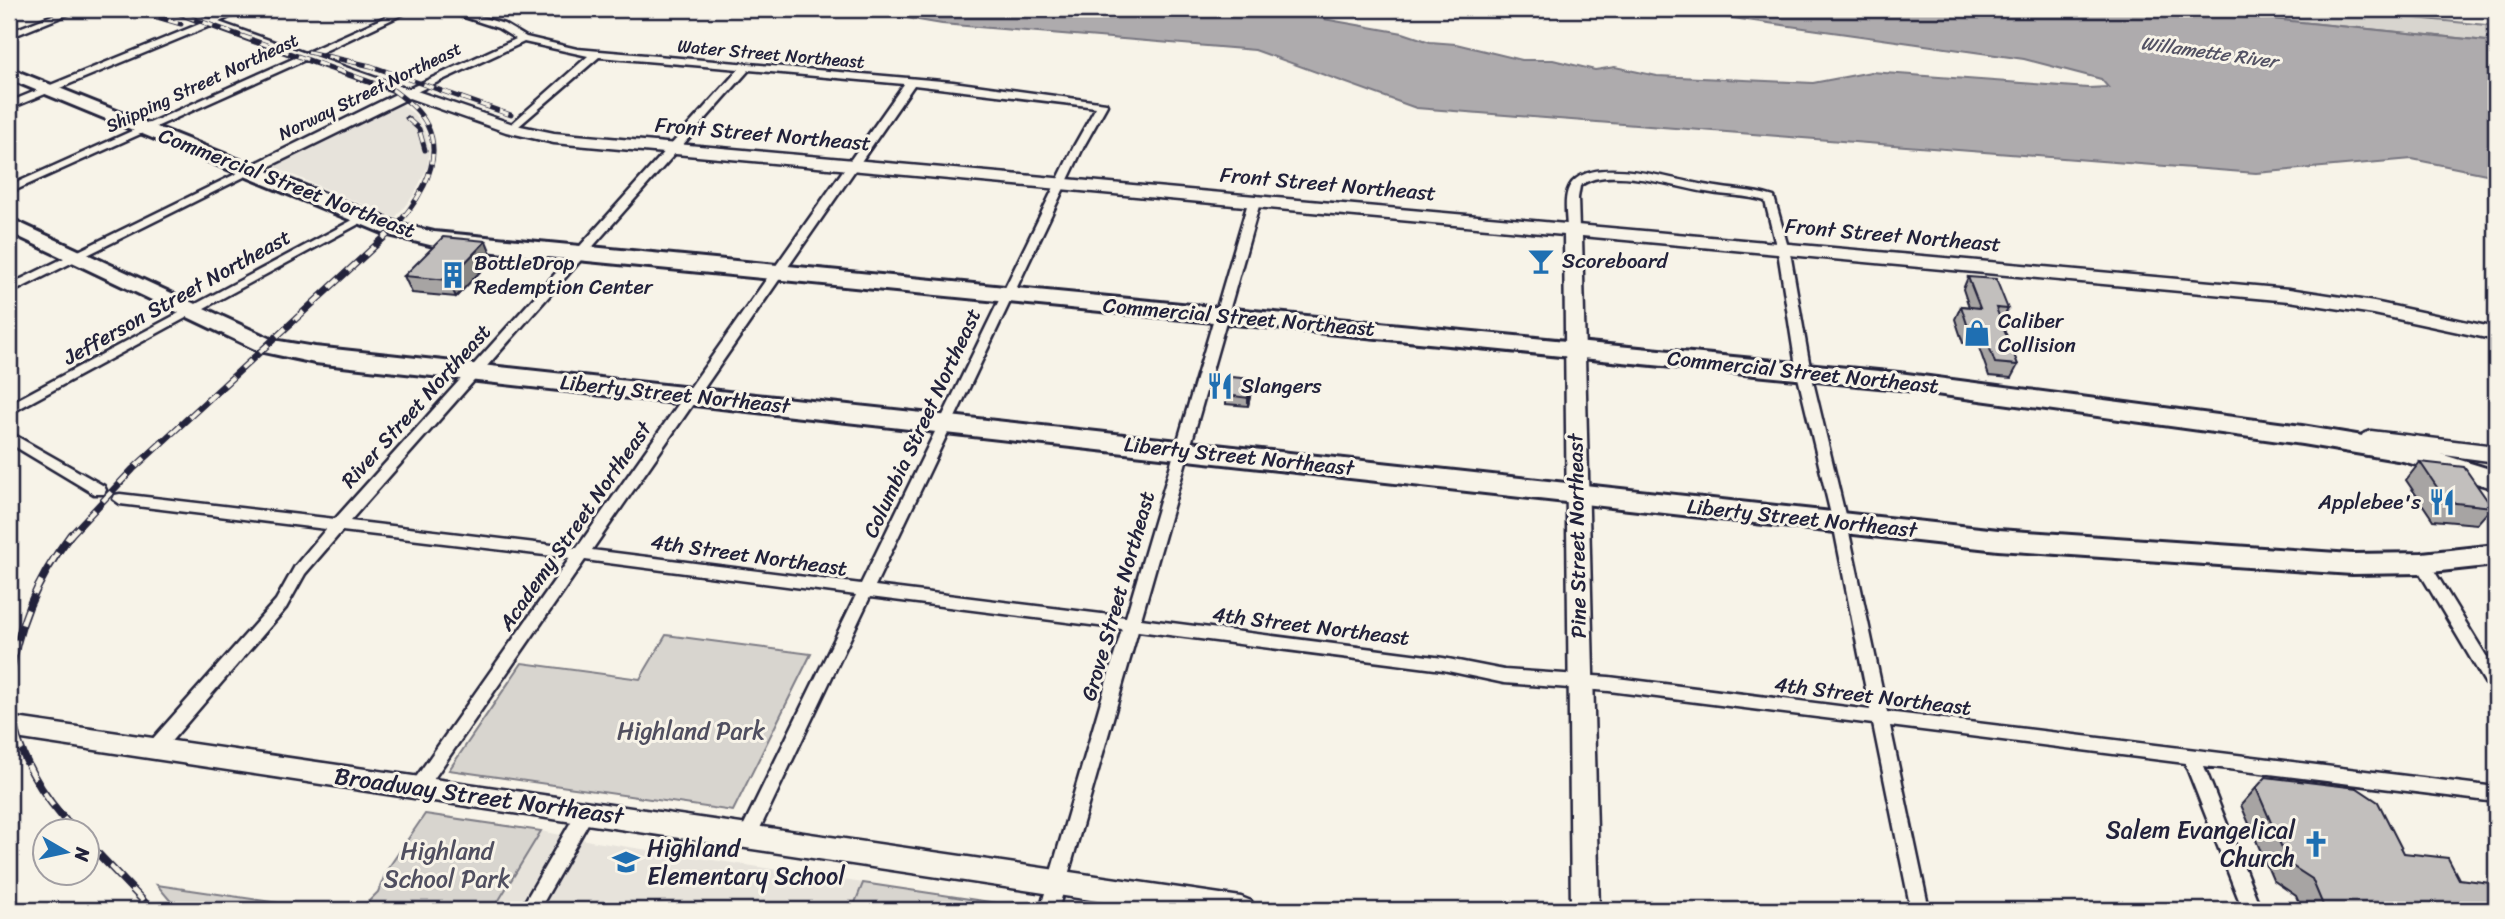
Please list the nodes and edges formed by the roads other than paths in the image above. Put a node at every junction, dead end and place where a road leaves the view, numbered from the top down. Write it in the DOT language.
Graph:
graph roads {
  1 [pos="76,9"];
  2 [pos="172,9"];
  3 [pos="243,9"];
  4 [pos="410,9"];
  5 [pos="444,9"];
  6 [pos="210,22"];
  7 [pos="9,35"];
  8 [pos="523,39"];
  9 [pos="305,55"];
  10 [pos="595,55"];
  11 [pos="745,68"];
  12 [pos="9,73"];
  13 [pos="911,81"];
  14 [pos="50,89"];
  15 [pos="408,93"];
  16 [pos="1102,105"];
  17 [pos="9,106"];
  18 [pos="146,128"];
  19 [pos="512,130"];
  20 [pos="671,149"];
  21 [pos="853,165"];
  22 [pos="250,170"];
  23 [pos="1061,183"];
  24 [pos="9,190"];
  25 [pos="1255,200"];
  26 [pos="364,216"];
  27 [pos="9,224"];
  28 [pos="1573,230"];
  29 [pos="1782,248"];
  30 [pos="580,253"];
  31 [pos="77,256"];
  32 [pos="777,273"];
  33 [pos="9,290"];
  34 [pos="1007,295"];
  35 [pos="193,311"];
  36 [pos="1220,316"];
  37 [pos="2496,334"];
  38 [pos="1573,349"];
  39 [pos="473,372"];
  40 [pos="1804,373"];
  41 [pos="690,396"];
  42 [pos="9,410"];
  43 [pos="947,424"];
  44 [pos="2302,435"];
  45 [pos="9,437"];
  46 [pos="1182,449"];
  47 [pos="2496,454"];
  48 [pos="2496,480"];
  49 [pos="99,490"];
  50 [pos="1576,493"];
  51 [pos="120,499"];
  52 [pos="1840,523"];
  53 [pos="338,525"];
  54 [pos="582,554"];
  55 [pos="2496,555"];
  56 [pos="2422,563"];
  57 [pos="866,591"];
  58 [pos="1132,625"];
  59 [pos="1581,681"];
  60 [pos="2496,686"];
  61 [pos="1881,718"];
  62 [pos="9,727"];
  63 [pos="155,748"];
  64 [pos="2192,758"];
  65 [pos="418,788"];
  66 [pos="2496,795"];
  67 [pos="585,813"];
  68 [pos="747,837"];
  69 [pos="1057,883"];
  70 [pos="528,910"];
  71 [pos="1049,910"];
  72 [pos="1241,910"];
  73 [pos="1586,910"];
  74 [pos="1920,910"];
  75 [pos="2252,910"];
  1 -- 7 [label="street"];
  2 -- 6 [label="street, Front Street Northeast"];
  3 -- 6 [label="street"];
  4 -- 9 [label="street, Shipping Street Northeast"];
  5 -- 8 [label="street, Water Street Northeast"];
  6 -- 9 [label="street, Front Street Northeast"];
  6 -- 14 [label="street"];
  8 -- 10 [label="street, Water Street Northeast"];
  8 -- 15 [label="street, Norway Street Northeast"];
  9 -- 15 [label="street, Front Street Northeast"];
  9 -- 18 [label="street, Shipping Street Northeast"];
  10 -- 11 [label="street, Water Street Northeast"];
  10 -- 19 [label="street"];
  11 -- 13 [label="street, Water Street Northeast"];
  11 -- 20 [label="street, River Street Northeast"];
  12 -- 14 [label="highway, Commercial Street Northeast"];
  13 -- 16 [label="street, Water Street Northeast"];
  13 -- 21 [label="street, Academy Street Northeast"];
  14 -- 17 [label="street"];
  14 -- 18 [label="highway, Commercial Street Northeast"];
  15 -- 19 [label="street, Front Street Northeast"];
  15 -- 22 [label="street, Norway Street Northeast"];
  16 -- 23 [label="street, Columbia Street Northeast"];
  18 -- 22 [label="highway, Commercial Street Northeast"];
  18 -- 24 [label="street, Shipping Street Northeast"];
  19 -- 20 [label="street, Front Street Northeast"];
  20 -- 21 [label="street, Front Street Northeast"];
  20 -- 30 [label="street, River Street Northeast"];
  21 -- 23 [label="street, Front Street Northeast"];
  21 -- 32 [label="street, Academy Street Northeast"];
  22 -- 26 [label="highway, Commercial Street Northeast"];
  22 -- 31 [label="street, Norway Street Northeast"];
  23 -- 25 [label="street, Front Street Northeast"];
  23 -- 34 [label="street, Columbia Street Northeast"];
  25 -- 28 [label="street, Front Street Northeast"];
  25 -- 36 [label="street, Grove Street Northeast"];
  26 -- 30 [label="highway, Commercial Street Northeast"];
  26 -- 35 [label="street, Jefferson Street Northeast"];
  27 -- 31 [label="highway, Liberty Street Northeast"];
  28 -- 29 [label="street, Front Street Northeast"];
  28 -- 29 [label="street, Pine Street Northeast"];
  28 -- 38 [label="street, Pine Street Northeast"];
  29 -- 37 [label="street, Front Street Northeast"];
  29 -- 40 [label="street"];
  30 -- 32 [label="highway, Commercial Street Northeast"];
  30 -- 39 [label="street, River Street Northeast"];
  31 -- 33 [label="street, Norway Street Northeast"];
  31 -- 35 [label="highway, Liberty Street Northeast"];
  32 -- 34 [label="highway, Commercial Street Northeast"];
  32 -- 41 [label="street, Academy Street Northeast"];
  34 -- 36 [label="highway, Commercial Street Northeast"];
  34 -- 43 [label="street, Columbia Street Northeast"];
  35 -- 39 [label="highway, Liberty Street Northeast"];
  35 -- 42 [label="street, Jefferson Street Northeast"];
  36 -- 38 [label="highway, Commercial Street Northeast"];
  36 -- 46 [label="street, Grove Street Northeast"];
  38 -- 40 [label="highway, Commercial Street Northeast"];
  38 -- 50 [label="street, Pine Street Northeast"];
  39 -- 41 [label="highway, Liberty Street Northeast"];
  39 -- 53 [label="street, River Street Northeast"];
  40 -- 44 [label="highway, Commercial Street Northeast"];
  40 -- 52 [label="street"];
  41 -- 43 [label="highway, Liberty Street Northeast"];
  41 -- 54 [label="street, Academy Street Northeast"];
  43 -- 46 [label="highway, Liberty Street Northeast"];
  43 -- 57 [label="street, Columbia Street Northeast"];
  44 -- 47 [label="main road, Commercial Street Northeast"];
  44 -- 48 [label="highway"];
  45 -- 49 [label="street"];
  46 -- 50 [label="highway, Liberty Street Northeast"];
  46 -- 58 [label="street, Grove Street Northeast"];
  50 -- 52 [label="highway, Liberty Street Northeast"];
  50 -- 59 [label="street, Pine Street Northeast"];
  51 -- 53 [label="street, 4th Street Northeast"];
  52 -- 56 [label="highway, Liberty Street Northeast"];
  52 -- 61 [label="street"];
  53 -- 54 [label="street, 4th Street Northeast"];
  53 -- 63 [label="street, River Street Northeast"];
  54 -- 57 [label="street, 4th Street Northeast"];
  54 -- 65 [label="street, Academy Street Northeast"];
  55 -- 56 [label="highway, Liberty Street Northeast"];
  56 -- 60 [label="street"];
  57 -- 58 [label="street, 4th Street Northeast"];
  57 -- 68 [label="street, Columbia Street Northeast"];
  58 -- 59 [label="street, 4th Street Northeast"];
  58 -- 69 [label="street, Grove Street Northeast"];
  59 -- 61 [label="street, 4th Street Northeast"];
  59 -- 73 [label="street, Pine Street Northeast"];
  61 -- 64 [label="street, 4th Street Northeast"];
  61 -- 74 [label="street"];
  62 -- 63 [label="street, Broadway Street Northeast"];
  63 -- 65 [label="street, Broadway Street Northeast"];
  64 -- 66 [label="street, 4th Street Northeast"];
  64 -- 75 [label="street"];
  65 -- 67 [label="street, Broadway Street Northeast"];
  67 -- 68 [label="street, Broadway Street Northeast"];
  67 -- 70 [label="street"];
  68 -- 69 [label="street, Broadway Street Northeast"];
  69 -- 71 [label="street, Grove Street Northeast"];
  69 -- 72 [label="street, Broadway Street Northeast"];
}
